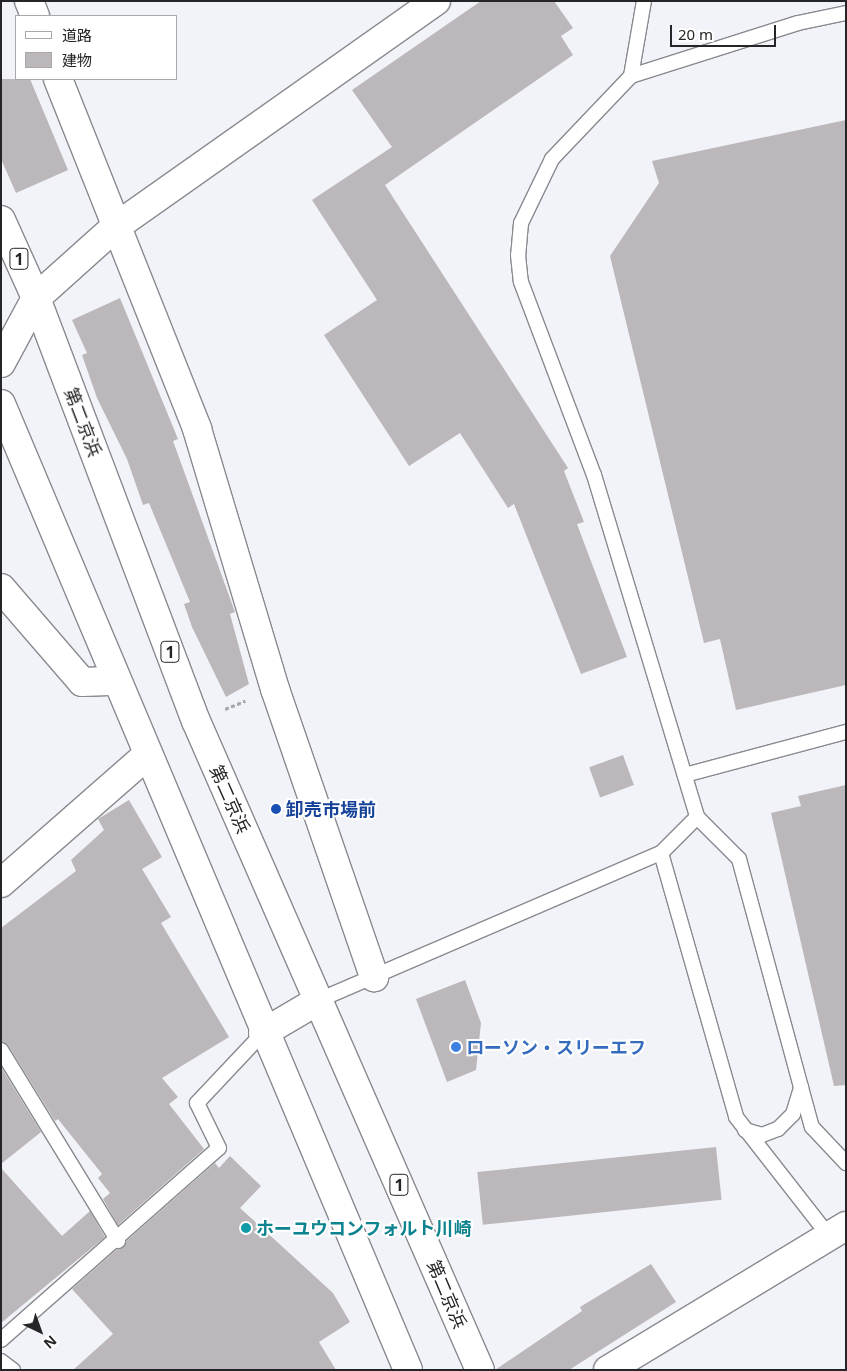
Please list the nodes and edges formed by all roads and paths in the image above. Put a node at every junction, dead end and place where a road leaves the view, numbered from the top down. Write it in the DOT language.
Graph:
graph roads {
  1 [pos="29,1"];
  2 [pos="436,1"];
  3 [pos="633,1"];
  4 [pos="643,8"];
  5 [pos="846,13"];
  6 [pos="35,15"];
  7 [pos="632,76"];
  8 [pos="58,80"];
  9 [pos="1,220"];
  10 [pos="114,228"];
  11 [pos="36,298"];
  12 [pos="1,363"];
  13 [pos="1,404"];
  14 [pos="1,588"];
  15 [pos="116,681"];
  16 [pos="276,689"];
  17 [pos="196,721"];
  18 [pos="846,732"];
  19 [pos="146,756"];
  20 [pos="685,775"];
  21 [pos="698,817"];
  22 [pos="661,853"];
  23 [pos="1,883"];
  24 [pos="374,977"];
  25 [pos="319,1000"];
  26 [pos="263,1034"];
  27 [pos="1,1050"];
  28 [pos="801,1086"];
  29 [pos="745,1130"];
  30 [pos="846,1163"];
  31 [pos="838,1231"];
  32 [pos="118,1241"];
  33 [pos="1,1340"];
  34 [pos="1,1361"];
  35 [pos="13,1370"];
  36 [pos="408,1370"];
  37 [pos="480,1370"];
  38 [pos="608,1370"];
  1 -- 6 [label="main road"];
  2 -- 10 [label="main road"];
  3 -- 4 [label="lane"];
  4 -- 7 [label="lane"];
  5 -- 7 [label="lane"];
  7 -- 20 [label="lane"];
  8 -- 10 [label="main road"];
  9 -- 11 [label="main road, 第二京浜 / 1"];
  10 -- 11 [label="main road"];
  10 -- 16 [label="main road"];
  11 -- 12 [label="main road"];
  11 -- 17 [label="main road, 第二京浜 / 1"];
  13 -- 15 [label="main road"];
  14 -- 15 [label="main road"];
  15 -- 19 [label="main road"];
  16 -- 17 [label="path"];
  16 -- 24 [label="main road"];
  17 -- 25 [label="main road, 第二京浜 / 1"];
  18 -- 20 [label="lane"];
  19 -- 23 [label="main road"];
  19 -- 26 [label="main road"];
  20 -- 21 [label="lane"];
  21 -- 22 [label="lane"];
  21 -- 28 [label="lane"];
  22 -- 24 [label="lane"];
  22 -- 29 [label="lane"];
  24 -- 25 [label="lane"];
  25 -- 26 [label="main road"];
  25 -- 37 [label="main road, 第二京浜 / 1"];
  26 -- 32 [label="lane"];
  26 -- 36 [label="main road"];
  27 -- 32 [label="lane"];
  28 -- 29 [label="lane"];
  28 -- 30 [label="lane"];
  29 -- 31 [label="lane"];
  31 -- 38 [label="main road"];
  32 -- 33 [label="lane"];
  34 -- 35 [label="lane"];
}
